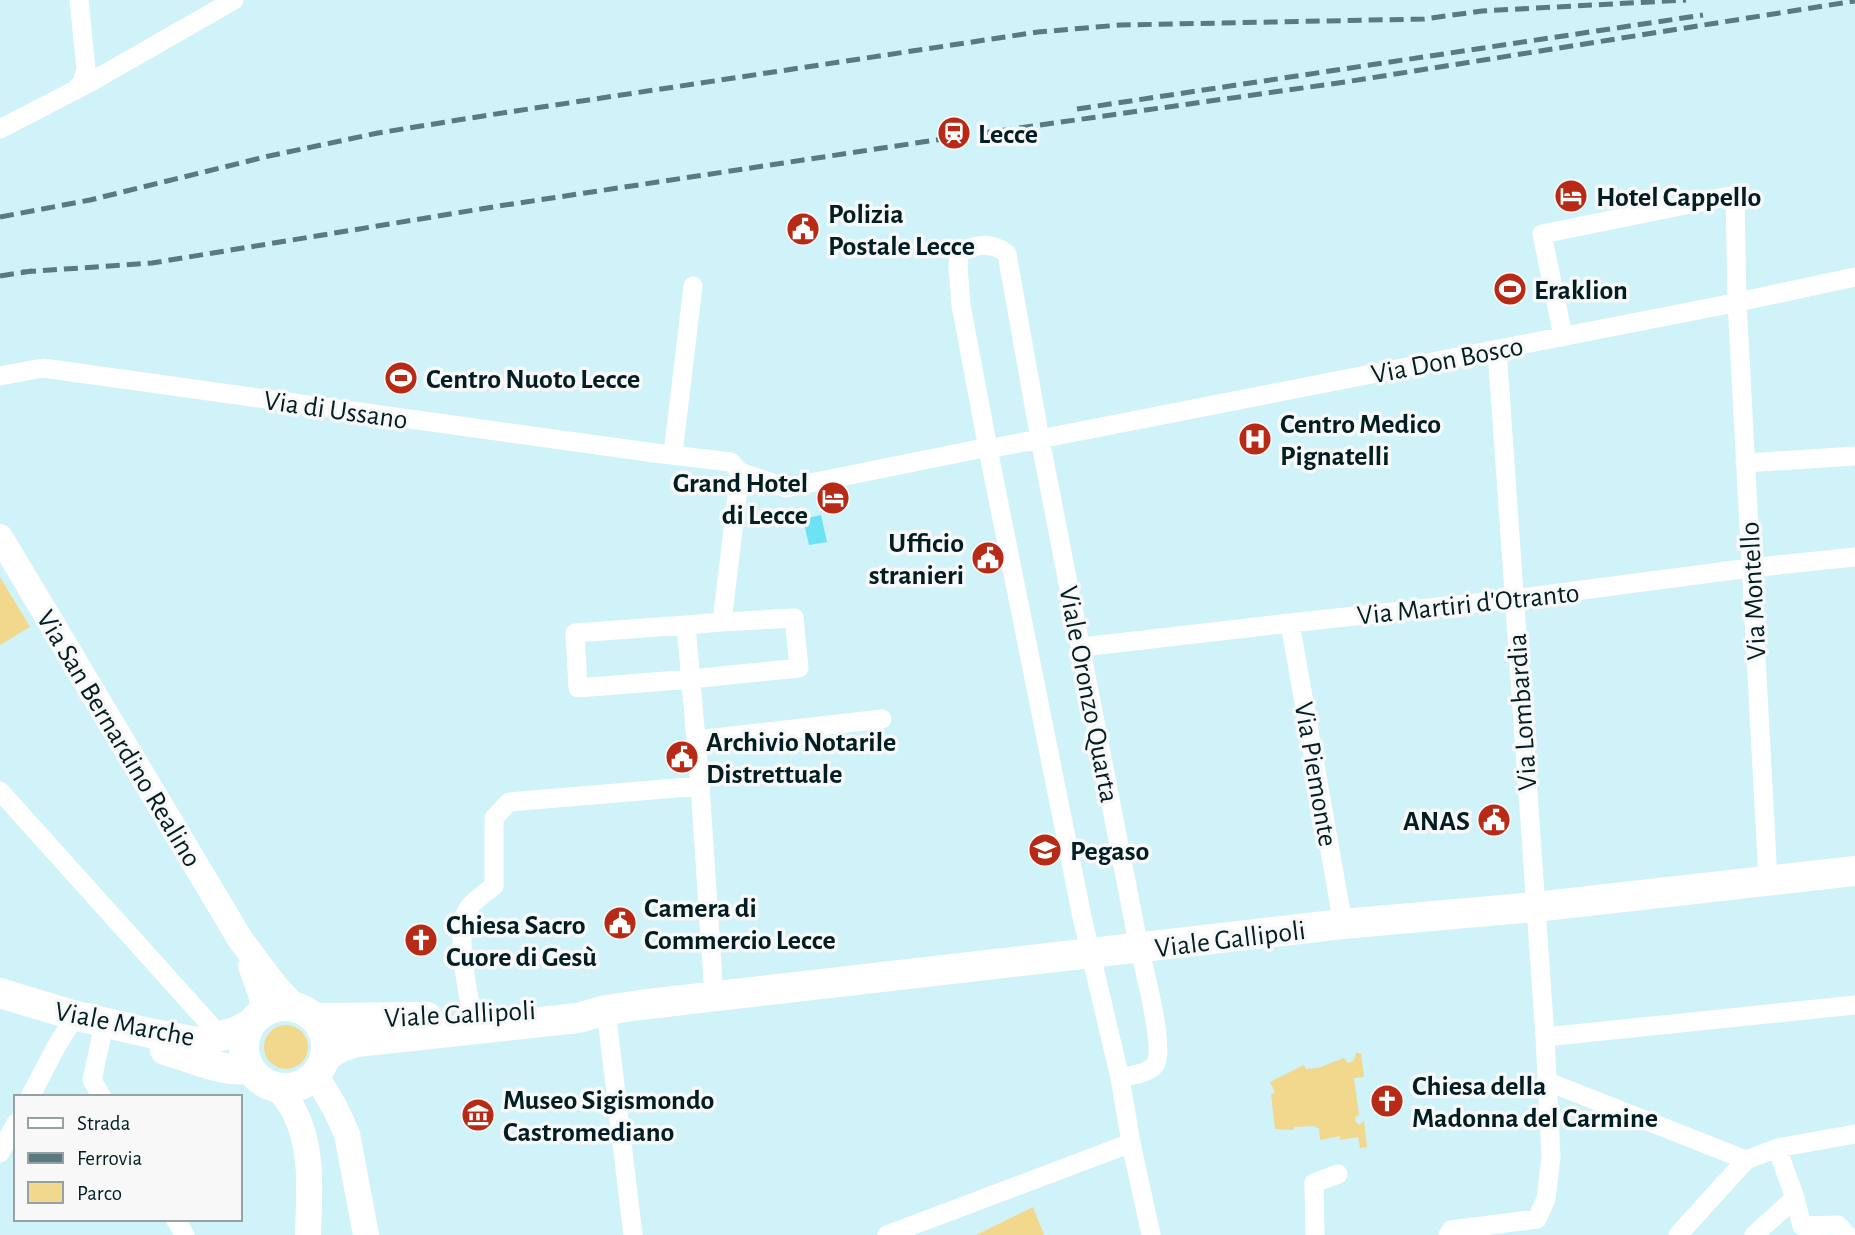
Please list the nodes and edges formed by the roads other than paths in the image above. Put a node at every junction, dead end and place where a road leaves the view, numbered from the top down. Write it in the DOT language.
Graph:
graph roads {
  1 [pos="79,0"];
  2 [pos="233,0"];
  3 [pos="74,91"];
  4 [pos="0,130"];
  5 [pos="1855,277"];
  6 [pos="692,286"];
  7 [pos="1737,302"];
  8 [pos="1563,336"];
  9 [pos="1497,349"];
  10 [pos="0,376"];
  11 [pos="1040,439"];
  12 [pos="988,449"];
  13 [pos="673,454"];
  14 [pos="1855,456"];
  15 [pos="1745,463"];
  16 [pos="740,472"];
  17 [pos="0,537"];
  18 [pos="1855,557"];
  19 [pos="1750,568"];
  20 [pos="1513,599"];
  21 [pos="722,622"];
  22 [pos="1290,623"];
  23 [pos="686,625"];
  24 [pos="1082,648"];
  25 [pos="691,680"];
  26 [pos="882,719"];
  27 [pos="696,740"];
  28 [pos="700,786"];
  29 [pos="0,790"];
  30 [pos="1855,871"];
  31 [pos="1768,880"];
  32 [pos="1535,907"];
  33 [pos="1343,924"];
  34 [pos="240,939"];
  35 [pos="1139,948"];
  36 [pos="1090,953"];
  37 [pos="0,993"];
  38 [pos="714,996"];
  39 [pos="1855,1005"];
  40 [pos="0,1006"];
  41 [pos="606,1010"];
  42 [pos="305,1012"];
  43 [pos="472,1014"];
  44 [pos="257,1018"];
  45 [pos="69,1027"];
  46 [pos="102,1034"];
  47 [pos="218,1037"];
  48 [pos="1545,1037"];
  49 [pos="321,1066"];
  50 [pos="250,1069"];
  51 [pos="1120,1078"];
  52 [pos="1546,1081"];
  53 [pos="279,1089"];
  54 [pos="31,1095"];
  55 [pos="101,1095"];
  56 [pos="14,1127"];
  57 [pos="1855,1134"];
  58 [pos="1131,1143"];
  59 [pos="1777,1148"];
  60 [pos="0,1153"];
  61 [pos="1746,1160"];
  62 [pos="1338,1174"];
  63 [pos="1795,1198"];
  64 [pos="908,1231"];
  65 [pos="1855,1234"];
  66 [pos="308,1235"];
  67 [pos="366,1235"];
  68 [pos="633,1235"];
  69 [pos="887,1235"];
  70 [pos="1151,1235"];
  71 [pos="1315,1235"];
  72 [pos="1448,1235"];
  73 [pos="1678,1235"];
  74 [pos="1754,1235"];
  75 [pos="1847,1235"];
  1 -- 3 [label="street"];
  2 -- 3 [label="street"];
  3 -- 4 [label="street"];
  5 -- 7 [label="street, Via Don Bosco"];
  6 -- 13 [label="street"];
  7 -- 8 [label="street, Via Don Bosco"];
  7 -- 8 [label="street, Via Montello"];
  7 -- 15 [label="street, Via Montello"];
  8 -- 9 [label="street, Via Don Bosco"];
  9 -- 11 [label="street, Via Don Bosco"];
  9 -- 20 [label="street, Via Lombardia"];
  10 -- 13 [label="street, Via di Ussano"];
  11 -- 12 [label="street"];
  11 -- 12 [label="street, Viale Oronzo Quarta"];
  11 -- 24 [label="street, Viale Oronzo Quarta"];
  12 -- 16 [label="street, Via di Ussano"];
  12 -- 36 [label="street, Viale Oronzo Quarta"];
  13 -- 16 [label="street, Via di Ussano"];
  14 -- 15 [label="street"];
  15 -- 19 [label="street, Via Montello"];
  16 -- 21 [label="street"];
  17 -- 34 [label="main road, Via San Bernardino Realino"];
  18 -- 19 [label="street, Via Martiri d'Otranto"];
  19 -- 20 [label="street, Via Martiri d'Otranto"];
  19 -- 31 [label="street, Via Montello"];
  20 -- 22 [label="street, Via Martiri d'Otranto"];
  20 -- 32 [label="street, Via Lombardia"];
  21 -- 23 [label="street"];
  21 -- 25 [label="street"];
  22 -- 24 [label="street, Via Martiri d'Otranto"];
  22 -- 33 [label="street, Via Piemonte"];
  23 -- 25 [label="street"];
  23 -- 25 [label="street"];
  24 -- 35 [label="street, Viale Oronzo Quarta"];
  25 -- 27 [label="street"];
  26 -- 27 [label="street"];
  27 -- 28 [label="street"];
  28 -- 38 [label="street"];
  28 -- 43 [label="street"];
  29 -- 47 [label="street"];
  30 -- 31 [label="main road, Viale Gallipoli"];
  31 -- 32 [label="main road, Viale Gallipoli"];
  32 -- 33 [label="main road, Viale Gallipoli"];
  32 -- 48 [label="street, Via Lombardia"];
  33 -- 35 [label="main road, Viale Gallipoli"];
  34 -- 42 [label="main road, Via San Bernardino Realino"];
  34 -- 44 [label="main road, Via San Bernardino Realino"];
  35 -- 36 [label="main road, Viale Gallipoli"];
  35 -- 51 [label="street, Viale Oronzo Quarta"];
  36 -- 38 [label="main road, Viale Gallipoli"];
  36 -- 51 [label="street, Viale Oronzo Quarta"];
  37 -- 47 [label="main road, Viale Marche"];
  38 -- 41 [label="main road, Viale Gallipoli"];
  39 -- 48 [label="street"];
  40 -- 45 [label="main road, Viale Marche"];
  41 -- 43 [label="main road, Viale Gallipoli"];
  41 -- 49 [label="main road, Viale Gallipoli"];
  41 -- 68 [label="street"];
  42 -- 43 [label="main road, Viale Gallipoli"];
  42 -- 44 [label="main road"];
  42 -- 49 [label="main road"];
  44 -- 47 [label="main road, Viale Marche"];
  44 -- 50 [label="main road"];
  45 -- 46 [label="main road, Viale Marche"];
  45 -- 54 [label="street"];
  46 -- 50 [label="main road, Viale Marche"];
  46 -- 55 [label="street"];
  48 -- 52 [label="street, Via Lombardia"];
  49 -- 53 [label="main road"];
  49 -- 67 [label="main road"];
  50 -- 53 [label="main road"];
  51 -- 58 [label="street, Viale Oronzo Quarta"];
  52 -- 61 [label="street"];
  52 -- 72 [label="street, Via Lombardia"];
  53 -- 66 [label="main road"];
  56 -- 60 [label="street"];
  57 -- 59 [label="street"];
  58 -- 64 [label="street"];
  58 -- 70 [label="street"];
  59 -- 61 [label="street"];
  59 -- 63 [label="street"];
  61 -- 73 [label="street"];
  62 -- 71 [label="street"];
  63 -- 74 [label="street"];
  63 -- 75 [label="street"];
  64 -- 69 [label="street"];
  65 -- 75 [label="street"];
}
